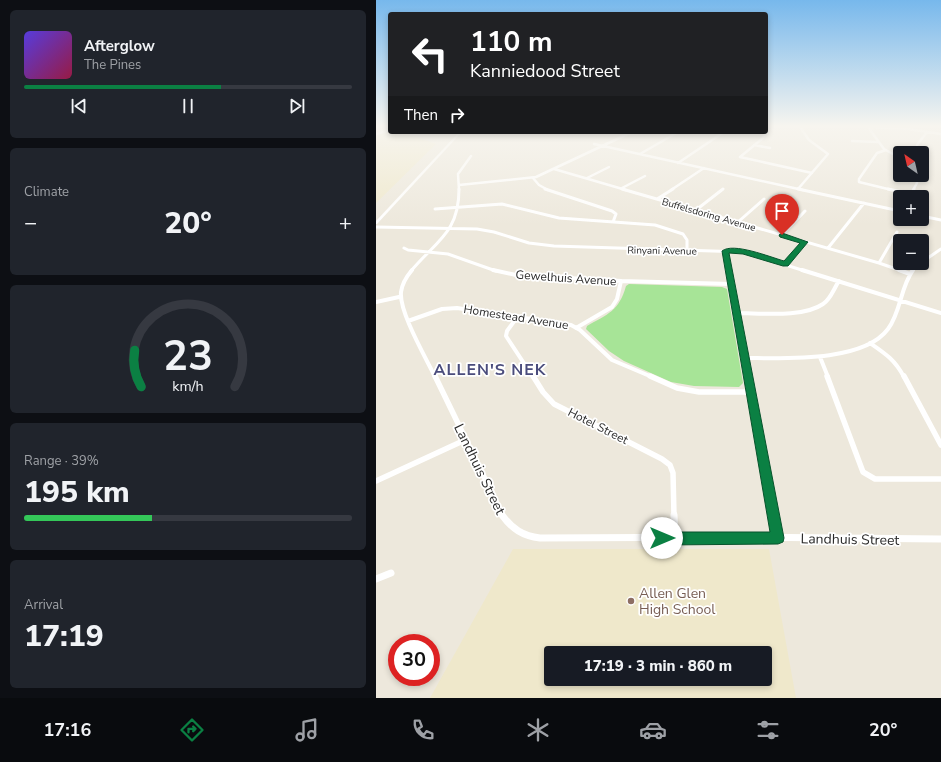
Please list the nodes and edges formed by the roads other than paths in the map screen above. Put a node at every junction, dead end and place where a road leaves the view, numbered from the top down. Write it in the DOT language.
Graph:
graph roads {
  1 [pos="432,160"];
  2 [pos="434,160"];
  3 [pos="468,160"];
  4 [pos="574,160"];
  5 [pos="664,160"];
  6 [pos="683,160"];
  7 [pos="748,160"];
  8 [pos="823,160"];
  9 [pos="872,160"];
  10 [pos="678,163"];
  11 [pos="609,167"];
  12 [pos="704,168"];
  13 [pos="554,169"];
  14 [pos="812,173"];
  15 [pos="645,176"];
  16 [pos="533,178"];
  17 [pos="587,178"];
  18 [pos="459,185"];
  19 [pos="622,188"];
  20 [pos="798,189"];
  21 [pos="724,190"];
  22 [pos="893,191"];
  23 [pos="657,198"];
  24 [pos="764,199"];
  25 [pos="864,203"];
  26 [pos="458,207"];
  27 [pos="435,209"];
  28 [pos="893,209"];
  29 [pos="696,210"];
  30 [pos="805,211"];
  31 [pos="376,216"];
  32 [pos="929,217"];
  33 [pos="941,220"];
  34 [pos="613,222"];
  35 [pos="738,222"];
  36 [pos="376,223"];
  37 [pos="376,228"];
  38 [pos="449,228"];
  39 [pos="897,232"];
  40 [pos="782,235"];
  41 [pos="805,242"];
  42 [pos="404,248"];
  43 [pos="828,248"];
  44 [pos="941,249"];
  45 [pos="687,251"];
  46 [pos="726,251"];
  47 [pos="430,252"];
  48 [pos="929,257"];
  49 [pos="879,263"];
  50 [pos="785,264"];
  51 [pos="914,270"];
  52 [pos="910,274"];
  53 [pos="621,281"];
  54 [pos="839,281"];
  55 [pos="731,284"];
  56 [pos="400,297"];
  57 [pos="900,300"];
  58 [pos="376,302"];
  59 [pos="736,313"];
  60 [pos="941,313"];
  61 [pos="518,316"];
  62 [pos="408,321"];
  63 [pos="576,328"];
  64 [pos="870,343"];
  65 [pos="820,357"];
  66 [pos="744,358"];
  67 [pos="751,392"];
  68 [pos="465,440"];
  69 [pos="941,445"];
  70 [pos="941,480"];
  71 [pos="376,481"];
  72 [pos="675,538"];
  73 [pos="778,538"];
  74 [pos="941,539"];
  75 [pos="391,573"];
  76 [pos="376,579"];
  1 -- 31 [label="main road"];
  2 -- 36 [label="main road"];
  3 -- 18 [label="street"];
  4 -- 13 [label="street"];
  5 -- 10 [label="street"];
  6 -- 10 [label="street"];
  7 -- 14 [label="street"];
  8 -- 14 [label="street"];
  9 -- 22 [label="street"];
  10 -- 12 [label="street"];
  11 -- 17 [label="street"];
  12 -- 20 [label="street"];
  12 -- 23 [label="street"];
  13 -- 16 [label="street"];
  13 -- 17 [label="street, Buffelsdoring Avenue"];
  14 -- 20 [label="street"];
  15 -- 19 [label="street"];
  16 -- 18 [label="street"];
  16 -- 34 [label="street"];
  17 -- 19 [label="street, Buffelsdoring Avenue"];
  18 -- 26 [label="street"];
  19 -- 23 [label="street, Buffelsdoring Avenue"];
  20 -- 25 [label="street"];
  21 -- 29 [label="street"];
  23 -- 29 [label="street, Buffelsdoring Avenue"];
  24 -- 35 [label="street"];
  25 -- 28 [label="street"];
  25 -- 43 [label="street"];
  26 -- 27 [label="street"];
  26 -- 34 [label="street"];
  26 -- 38 [label="street"];
  29 -- 35 [label="street, Buffelsdoring Avenue"];
  30 -- 40 [label="street"];
  32 -- 33 [label="street"];
  34 -- 45 [label="street"];
  35 -- 40 [label="street, Buffelsdoring Avenue"];
  37 -- 38 [label="street, Rinyani Avenue"];
  38 -- 45 [label="street, Rinyani Avenue"];
  38 -- 47 [label="street"];
  39 -- 49 [label="street"];
  40 -- 41 [label="street, Buffelsdoring Avenue"];
  41 -- 43 [label="street, Buffelsdoring Avenue"];
  41 -- 50 [label="street"];
  42 -- 47 [label="street, Gewelhuis Avenue"];
  43 -- 49 [label="street, Buffelsdoring Avenue"];
  44 -- 48 [label="street"];
  45 -- 46 [label="street, Rinyani Avenue"];
  46 -- 50 [label="street, Rinyani Avenue"];
  46 -- 55 [label="street"];
  47 -- 53 [label="street, Gewelhuis Avenue"];
  47 -- 56 [label="street"];
  49 -- 52 [label="street, Buffelsdoring Avenue"];
  50 -- 54 [label="street, Rinyani Avenue"];
  51 -- 52 [label="street"];
  52 -- 57 [label="street"];
  53 -- 55 [label="street, Gewelhuis Avenue"];
  53 -- 63 [label="street"];
  54 -- 57 [label="street, Rinyani Avenue"];
  54 -- 59 [label="street"];
  55 -- 59 [label="street"];
  56 -- 58 [label="street"];
  56 -- 62 [label="street, Landhuis Street"];
  57 -- 60 [label="street, Rinyani Avenue"];
  57 -- 64 [label="street"];
  59 -- 66 [label="street"];
  61 -- 62 [label="street, Homestead Avenue"];
  61 -- 63 [label="street, Homestead Avenue"];
  61 -- 72 [label="street, Hotel Street"];
  62 -- 68 [label="street, Landhuis Street"];
  63 -- 67 [label="street, Homestead Avenue"];
  64 -- 65 [label="street"];
  64 -- 69 [label="street"];
  65 -- 66 [label="street"];
  65 -- 70 [label="street"];
  66 -- 67 [label="street"];
  67 -- 73 [label="street"];
  68 -- 71 [label="street"];
  68 -- 72 [label="street, Landhuis Street"];
  72 -- 73 [label="street, Landhuis Street"];
  73 -- 74 [label="street, Landhuis Street"];
  75 -- 76 [label="street"];
}
